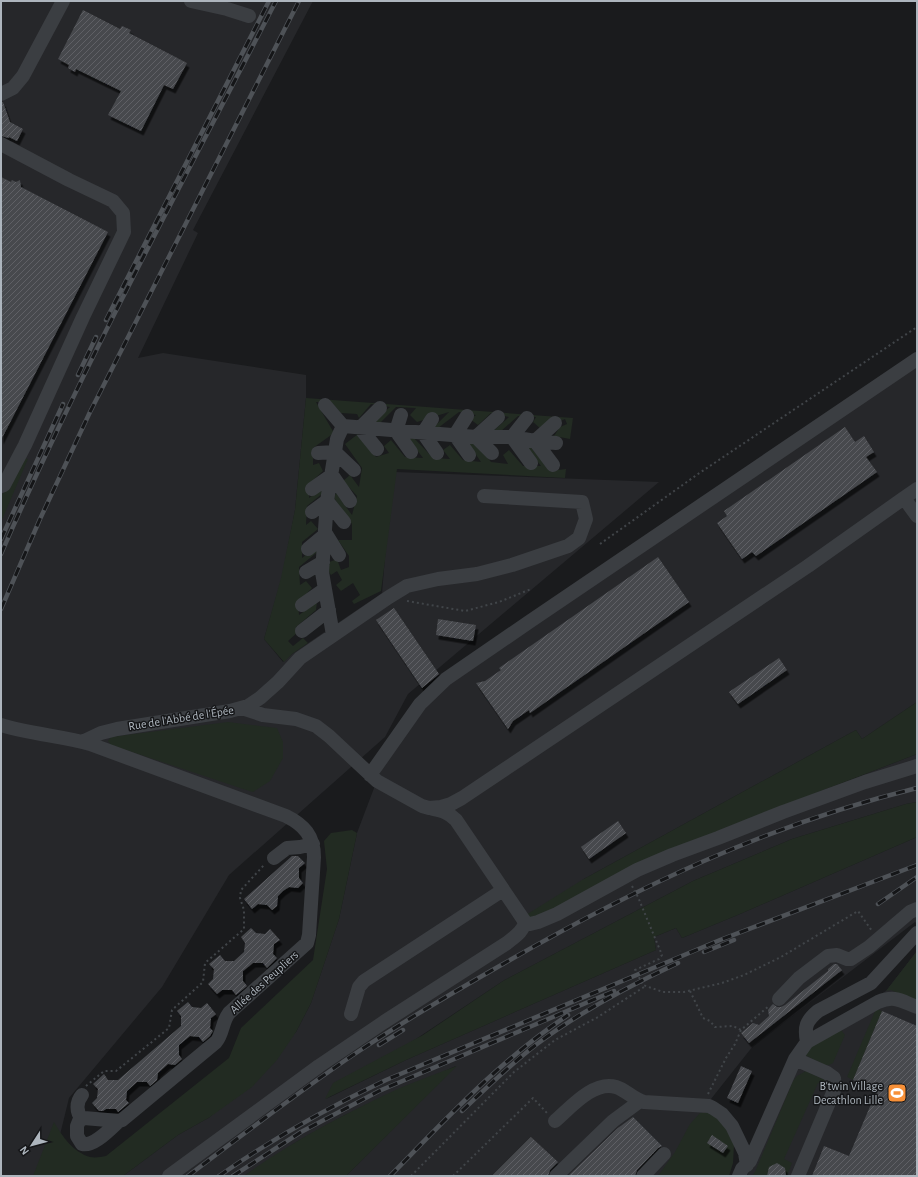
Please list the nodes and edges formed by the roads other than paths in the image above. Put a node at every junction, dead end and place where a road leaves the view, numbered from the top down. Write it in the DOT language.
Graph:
graph roads {
  1 [pos="63,1"];
  2 [pos="191,1"];
  3 [pos="249,16"];
  4 [pos="1,94"];
  5 [pos="1,144"];
  6 [pos="917,359"];
  7 [pos="325,405"];
  8 [pos="380,408"];
  9 [pos="401,415"];
  10 [pos="466,416"];
  11 [pos="498,417"];
  12 [pos="527,418"];
  13 [pos="432,419"];
  14 [pos="555,423"];
  15 [pos="343,426"];
  16 [pos="360,428"];
  17 [pos="396,431"];
  18 [pos="423,433"];
  19 [pos="455,435"];
  20 [pos="476,437"];
  21 [pos="512,437"];
  22 [pos="535,441"];
  23 [pos="556,443"];
  24 [pos="377,449"];
  25 [pos="335,452"];
  26 [pos="411,452"];
  27 [pos="318,453"];
  28 [pos="437,453"];
  29 [pos="492,453"];
  30 [pos="469,455"];
  31 [pos="531,462"];
  32 [pos="553,465"];
  33 [pos="354,470"];
  34 [pos="332,475"];
  35 [pos="1,486"];
  36 [pos="312,489"];
  37 [pos="917,489"];
  38 [pos="484,496"];
  39 [pos="904,498"];
  40 [pos="327,501"];
  41 [pos="350,501"];
  42 [pos="312,512"];
  43 [pos="917,516"];
  44 [pos="344,522"];
  45 [pos="326,534"];
  46 [pos="308,549"];
  47 [pos="340,555"];
  48 [pos="323,562"];
  49 [pos="306,572"];
  50 [pos="324,589"];
  51 [pos="302,605"];
  52 [pos="329,610"];
  53 [pos="302,631"];
  54 [pos="333,635"];
  55 [pos="242,708"];
  56 [pos="1,725"];
  57 [pos="82,742"];
  58 [pos="917,766"];
  59 [pos="370,775"];
  60 [pos="429,808"];
  61 [pos="313,844"];
  62 [pos="269,861"];
  63 [pos="503,890"];
  64 [pos="917,909"];
  65 [pos="525,922"];
  66 [pos="917,933"];
  67 [pos="779,999"];
  68 [pos="917,1007"];
  69 [pos="351,1014"];
  70 [pos="807,1042"];
  71 [pos="795,1060"];
  72 [pos="82,1092"];
  73 [pos="640,1101"];
  74 [pos="82,1119"];
  75 [pos="119,1121"];
  76 [pos="555,1121"];
  77 [pos="664,1154"];
  78 [pos="743,1171"];
  79 [pos="169,1176"];
  80 [pos="556,1176"];
  81 [pos="643,1176"];
  82 [pos="798,1176"];
  1 -- 4 [label="street"];
  2 -- 3 [label="street"];
  5 -- 35 [label="street"];
  6 -- 59 [label="street"];
  7 -- 15 [label="street"];
  8 -- 16 [label="street"];
  9 -- 17 [label="street"];
  10 -- 19 [label="street"];
  11 -- 20 [label="street"];
  12 -- 21 [label="street"];
  13 -- 18 [label="street"];
  14 -- 22 [label="street"];
  15 -- 16 [label="street"];
  15 -- 25 [label="street"];
  16 -- 17 [label="street"];
  16 -- 24 [label="street"];
  17 -- 18 [label="street"];
  17 -- 26 [label="street"];
  18 -- 19 [label="street"];
  18 -- 28 [label="street"];
  19 -- 20 [label="street"];
  19 -- 30 [label="street"];
  20 -- 21 [label="street"];
  20 -- 29 [label="street"];
  21 -- 22 [label="street"];
  21 -- 31 [label="street"];
  22 -- 23 [label="street"];
  22 -- 32 [label="street"];
  25 -- 27 [label="street"];
  25 -- 33 [label="street"];
  25 -- 34 [label="street"];
  34 -- 36 [label="street"];
  34 -- 40 [label="street"];
  34 -- 41 [label="street"];
  37 -- 39 [label="street"];
  38 -- 54 [label="street, Rue de l'Abbé de l'Épée"];
  39 -- 43 [label="street"];
  39 -- 60 [label="street"];
  40 -- 42 [label="street"];
  40 -- 44 [label="street"];
  40 -- 45 [label="street"];
  45 -- 46 [label="street"];
  45 -- 47 [label="street"];
  45 -- 48 [label="street"];
  48 -- 49 [label="street"];
  48 -- 50 [label="street"];
  50 -- 51 [label="street"];
  50 -- 52 [label="street"];
  52 -- 53 [label="street"];
  52 -- 54 [label="street"];
  54 -- 55 [label="street, Rue de l'Abbé de l'Épée"];
  55 -- 57 [label="street, Rue de l'Abbé de l'Épée"];
  55 -- 59 [label="street"];
  56 -- 57 [label="street, Allée des Peupliers"];
  57 -- 61 [label="street, Allée des Peupliers"];
  58 -- 65 [label="street"];
  59 -- 60 [label="street"];
  60 -- 63 [label="street"];
  61 -- 62 [label="street"];
  61 -- 75 [label="street, Allée des Peupliers"];
  63 -- 65 [label="street"];
  63 -- 69 [label="street"];
  64 -- 67 [label="street"];
  65 -- 79 [label="street"];
  66 -- 70 [label="street"];
  68 -- 70 [label="street"];
  70 -- 71 [label="street"];
  71 -- 78 [label="street"];
  71 -- 82 [label="street"];
  72 -- 74 [label="street"];
  73 -- 76 [label="street"];
  73 -- 78 [label="street"];
  73 -- 80 [label="street"];
  74 -- 75 [label="street"];
  74 -- 75 [label="street, Allée des Peupliers"];
  77 -- 81 [label="street"];
}
